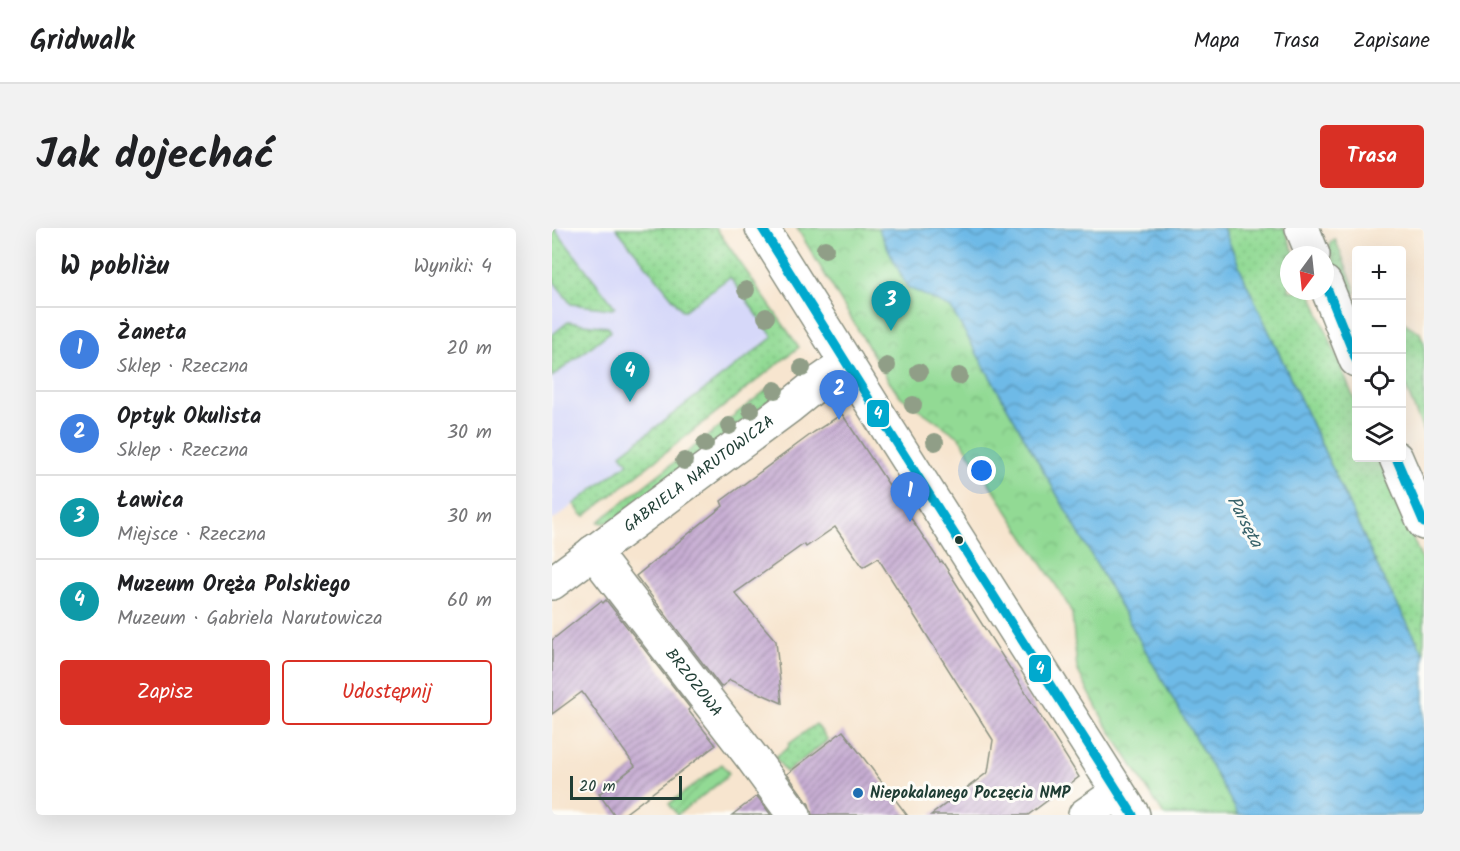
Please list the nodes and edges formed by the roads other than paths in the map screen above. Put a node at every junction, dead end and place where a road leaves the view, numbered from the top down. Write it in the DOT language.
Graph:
graph roads {
  1 [pos="762,228"];
  2 [pos="1302,228"];
  3 [pos="1309,246"];
  4 [pos="1332,300"];
  5 [pos="1354,354"];
  6 [pos="847,363"];
  7 [pos="1398,462"];
  8 [pos="1424,523"];
  9 [pos="593,552"];
  10 [pos="552,583"];
  11 [pos="1126,803"];
  12 [pos="794,815"];
  13 [pos="1085,815"];
  1 -- 6 [label="street"];
  2 -- 3 [label="street"];
  4 -- 5 [label="street"];
  6 -- 9 [label="street, GABRIELA NARUTOWICZA"];
  6 -- 11 [label="street"];
  7 -- 8 [label="street"];
  9 -- 10 [label="street, GABRIELA NARUTOWICZA"];
  9 -- 12 [label="street, BRZOZOWA"];
  11 -- 13 [label="street"];
}
